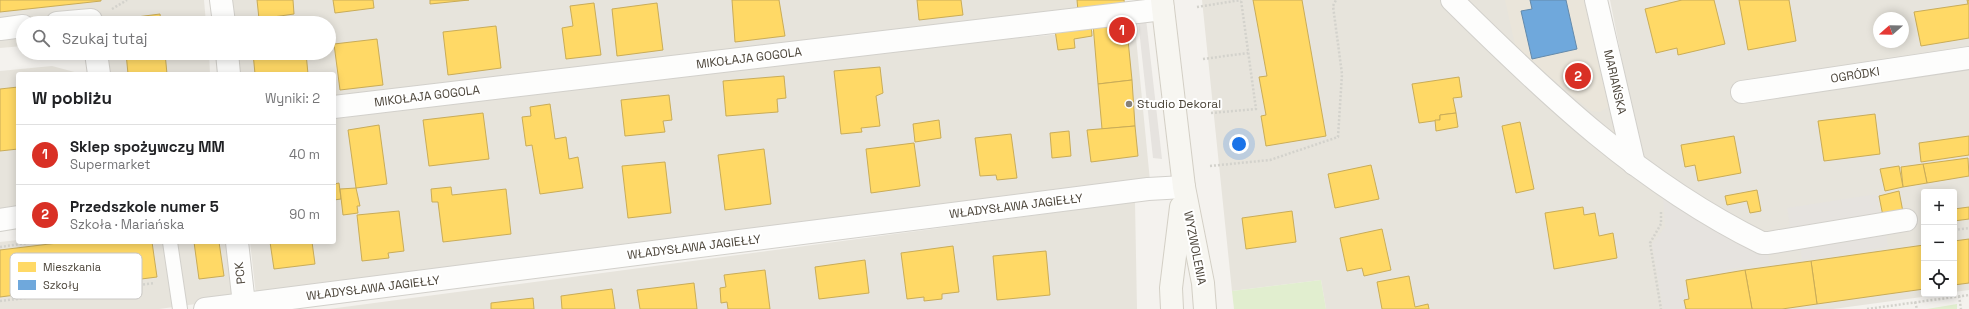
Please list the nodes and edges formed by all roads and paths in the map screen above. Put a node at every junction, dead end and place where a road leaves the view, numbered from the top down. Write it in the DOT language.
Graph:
graph roads {
  1 [pos="221,0"];
  2 [pos="1241,0"];
  3 [pos="1336,0"];
  4 [pos="1452,0"];
  5 [pos="1596,0"];
  6 [pos="1163,4"];
  7 [pos="1197,7"];
  8 [pos="223,16"];
  9 [pos="16,27"];
  10 [pos="0,29"];
  11 [pos="1248,53"];
  12 [pos="1203,58"];
  13 [pos="1969,58"];
  14 [pos="97,60"];
  15 [pos="228,60"];
  16 [pos="99,72"];
  17 [pos="229,72"];
  18 [pos="1742,92"];
  19 [pos="336,107"];
  20 [pos="1211,113"];
  21 [pos="1634,164"];
  22 [pos="1210,166"];
  23 [pos="1659,182"];
  24 [pos="1184,187"];
  25 [pos="16,217"];
  26 [pos="0,220"];
  27 [pos="1906,220"];
  28 [pos="1969,228"];
  29 [pos="1957,230"];
  30 [pos="20,244"];
  31 [pos="170,244"];
  32 [pos="237,244"];
  33 [pos="0,247"];
  34 [pos="161,283"];
  35 [pos="142,285"];
  36 [pos="1969,295"];
  37 [pos="1959,296"];
  38 [pos="25,299"];
  39 [pos="0,302"];
  40 [pos="1916,302"];
  41 [pos="244,304"];
  42 [pos="180,309"];
  43 [pos="205,309"];
  44 [pos="1172,309"];
  45 [pos="1205,309"];
  46 [pos="1661,309"];
  47 [pos="1867,309"];
  48 [pos="1873,309"];
  49 [pos="1916,309"];
  50 [pos="1961,309"];
  1 -- 8 [label="street"];
  2 -- 7 [label="path"];
  2 -- 11 [label="path"];
  3 -- 22 [label="path"];
  4 -- 21 [label="street"];
  5 -- 21 [label="street, MARIAŃSKA"];
  6 -- 19 [label="street, MIKOŁAJA GOGOLA"];
  6 -- 24 [label="main road, WYZWOLENIA"];
  9 -- 10 [label="street"];
  11 -- 12 [label="path"];
  11 -- 20 [label="path"];
  13 -- 18 [label="street, OGRÓDKI"];
  14 -- 16 [label="street"];
  15 -- 17 [label="street"];
  21 -- 23 [label="street"];
  23 -- 27 [label="street"];
  23 -- 46 [label="path"];
  24 -- 41 [label="street, WŁADYSŁAWA JAGIEŁŁY"];
  24 -- 44 [label="main road, WYZWOLENIA"];
  24 -- 45 [label="main road, WYZWOLENIA"];
  25 -- 26 [label="street"];
  28 -- 29 [label="path"];
  30 -- 33 [label="path"];
  31 -- 42 [label="lane"];
  32 -- 41 [label="street, PCK"];
  34 -- 35 [label="path"];
  36 -- 37 [label="path"];
  37 -- 40 [label="path"];
  37 -- 50 [label="path"];
  38 -- 39 [label="path"];
  40 -- 48 [label="path"];
  40 -- 49 [label="path"];
  41 -- 43 [label="street, WŁADYSŁAWA JAGIEŁŁY"];
  47 -- 48 [label="path"];
}
